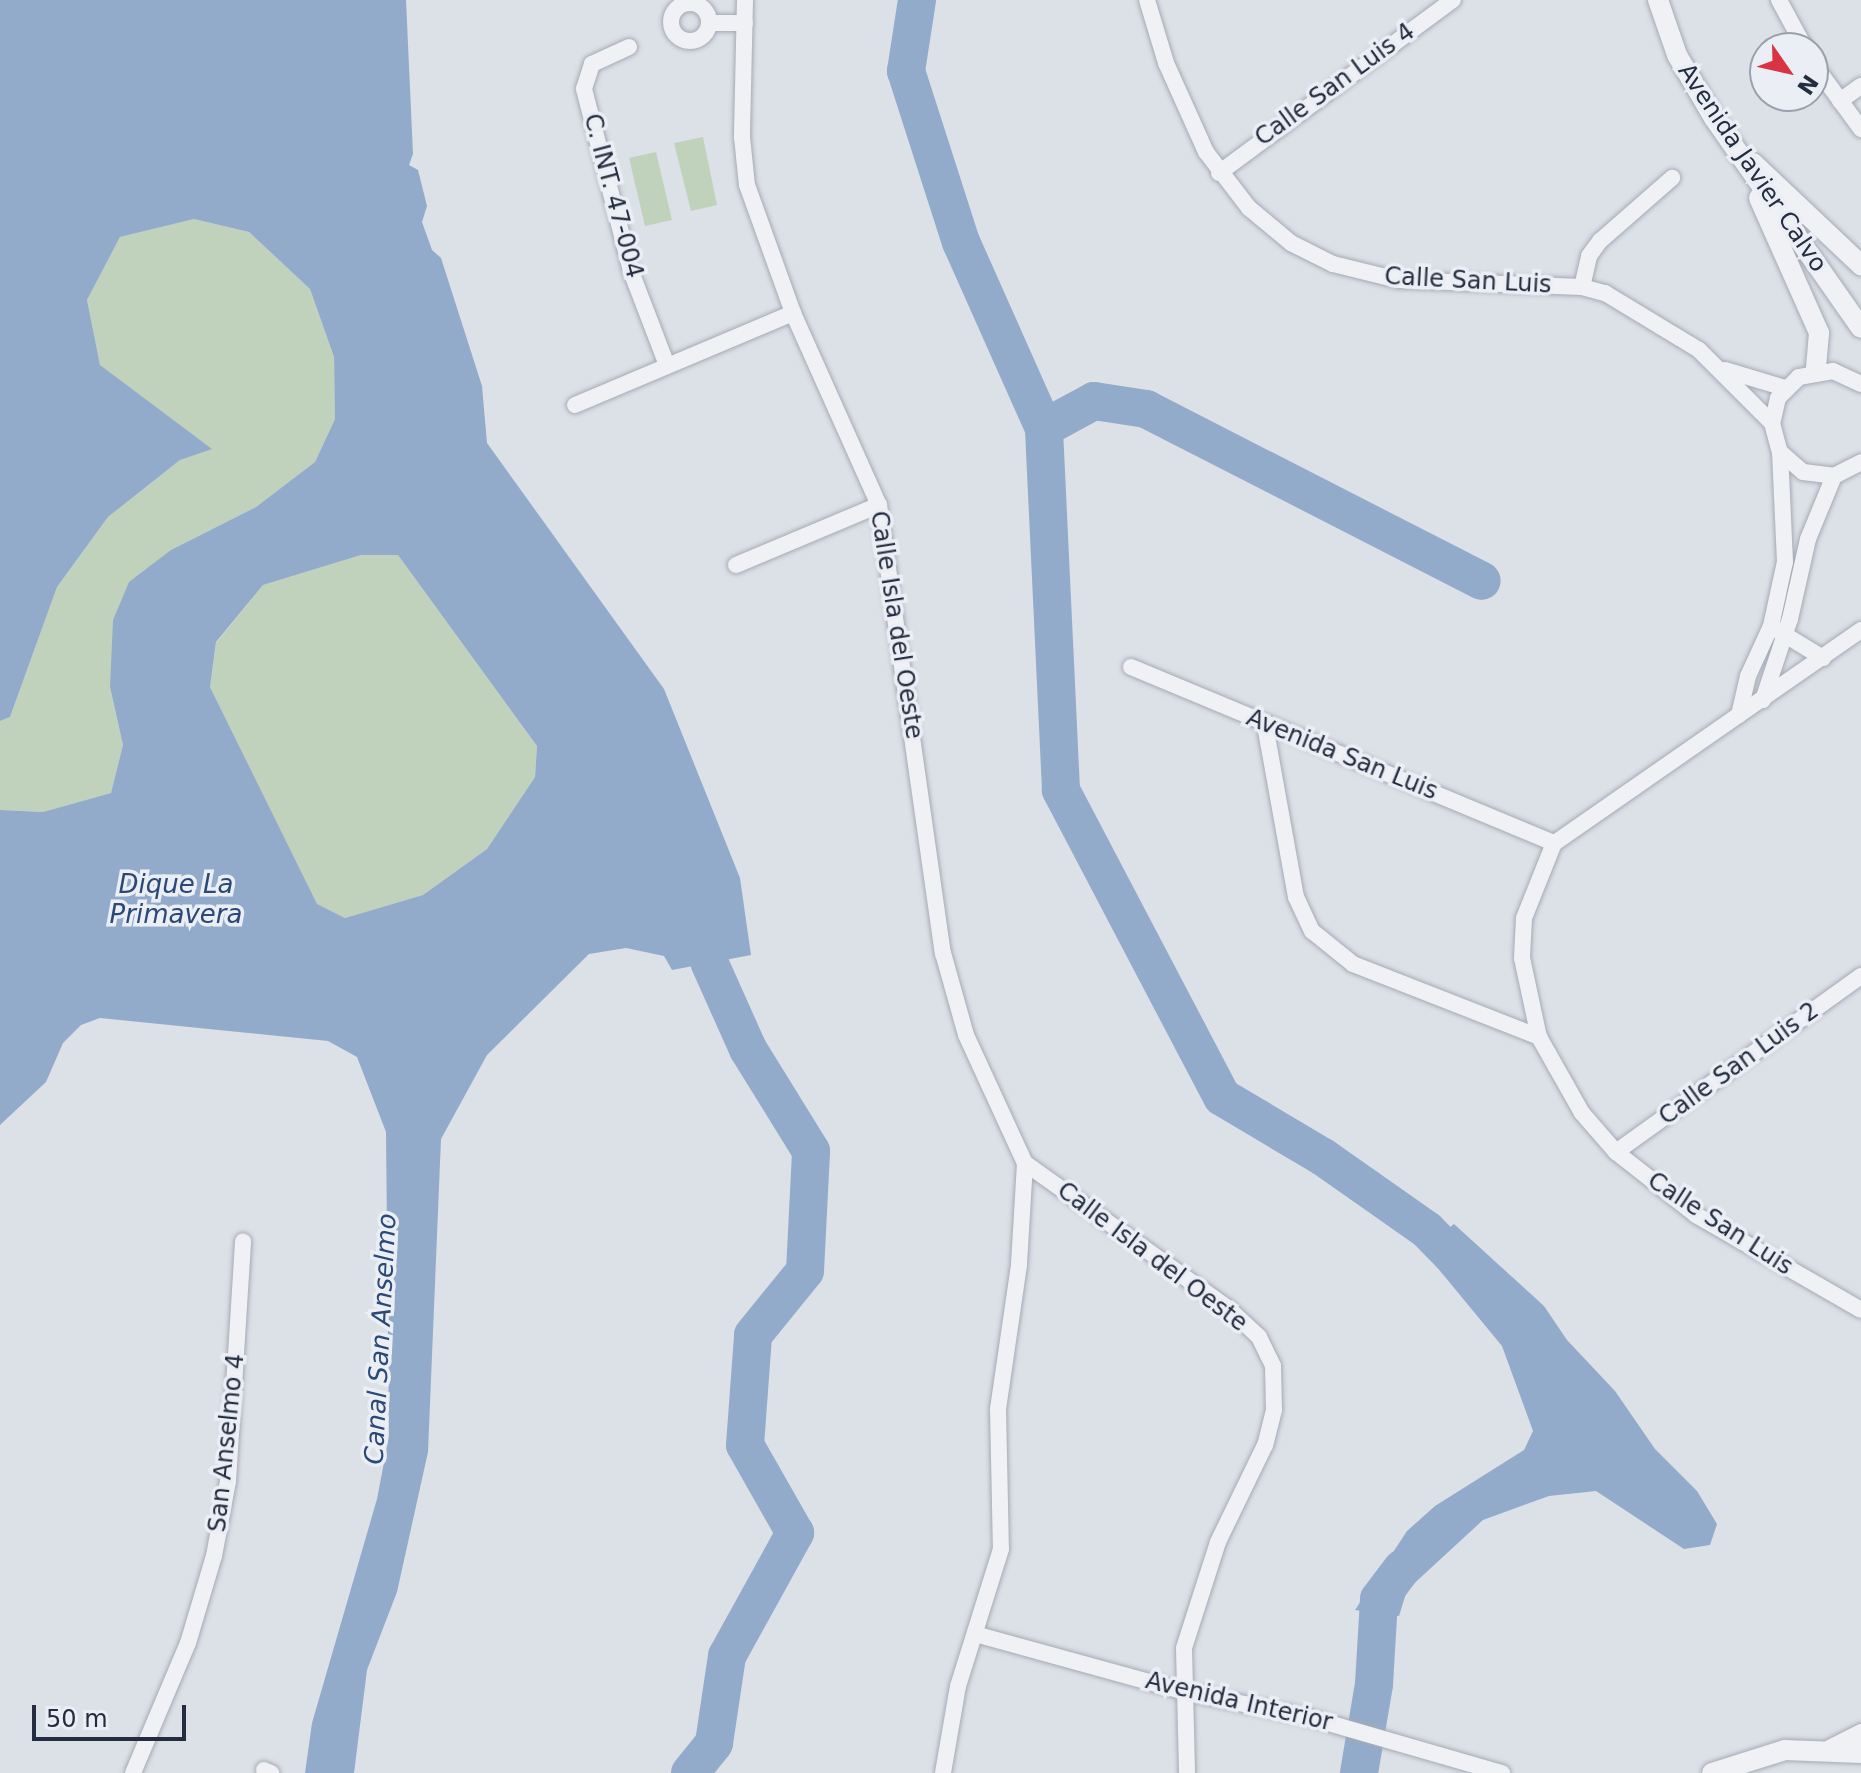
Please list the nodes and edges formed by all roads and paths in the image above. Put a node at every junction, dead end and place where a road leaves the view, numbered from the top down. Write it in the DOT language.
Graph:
graph roads {
  1 [pos="745,0"];
  2 [pos="1147,0"];
  3 [pos="1453,0"];
  4 [pos="1658,0"];
  5 [pos="1779,0"];
  6 [pos="709,23"];
  7 [pos="745,23"];
  8 [pos="1796,32"];
  9 [pos="629,47"];
  10 [pos="1829,86"];
  11 [pos="1861,86"];
  12 [pos="1840,101"];
  13 [pos="1861,129"];
  14 [pos="1740,154"];
  15 [pos="1219,173"];
  16 [pos="1672,178"];
  17 [pos="1861,265"];
  18 [pos="1582,287"];
  19 [pos="793,313"];
  20 [pos="1861,328"];
  21 [pos="667,365"];
  22 [pos="1725,370"];
  23 [pos="1816,371"];
  24 [pos="1861,384"];
  25 [pos="1785,388"];
  26 [pos="575,405"];
  27 [pos="1772,423"];
  28 [pos="1780,452"];
  29 [pos="1861,462"];
  30 [pos="1834,476"];
  31 [pos="879,505"];
  32 [pos="736,565"];
  33 [pos="1778,630"];
  34 [pos="1861,630"];
  35 [pos="1823,658"];
  36 [pos="1131,667"];
  37 [pos="1763,700"];
  38 [pos="1739,715"];
  39 [pos="1265,725"];
  40 [pos="1554,843"];
  41 [pos="1861,976"];
  42 [pos="1539,1037"];
  43 [pos="1616,1152"];
  44 [pos="1025,1163"];
  45 [pos="243,1241"];
  46 [pos="1861,1310"];
  47 [pos="975,1634"];
  48 [pos="1182,1691"];
  49 [pos="1861,1734"];
  50 [pos="1830,1750"];
  51 [pos="1861,1753"];
  52 [pos="133,1773"];
  53 [pos="943,1773"];
  54 [pos="1187,1773"];
  55 [pos="1502,1773"];
  56 [pos="1712,1773"];
  1 -- 7 [label="street, Calle Isla del Oeste"];
  2 -- 15 [label="street, Calle San Luis"];
  3 -- 15 [label="street, Calle San Luis 4"];
  4 -- 14 [label="street, Avenida Javier Calvo"];
  5 -- 8 [label="street"];
  6 -- 7 [label="street"];
  7 -- 19 [label="street, Calle Isla del Oeste"];
  9 -- 21 [label="street, C. INT. 47-004"];
  10 -- 12 [label="street"];
  11 -- 12 [label="street"];
  12 -- 13 [label="street"];
  14 -- 17 [label="street"];
  14 -- 20 [label="street, Avenida Javier Calvo"];
  14 -- 23 [label="street"];
  15 -- 18 [label="street, Calle San Luis"];
  16 -- 18 [label="street"];
  18 -- 22 [label="street, Calle San Luis"];
  19 -- 21 [label="street"];
  19 -- 31 [label="street, Calle Isla del Oeste"];
  21 -- 26 [label="street"];
  22 -- 25 [label="street, Calle San Luis"];
  22 -- 27 [label="street, Calle San Luis"];
  23 -- 24 [label="street"];
  23 -- 25 [label="street"];
  25 -- 27 [label="street"];
  27 -- 28 [label="street"];
  28 -- 30 [label="street"];
  28 -- 33 [label="street"];
  29 -- 30 [label="street"];
  30 -- 33 [label="street"];
  31 -- 32 [label="street"];
  31 -- 44 [label="street, Calle Isla del Oeste"];
  33 -- 35 [label="street"];
  33 -- 37 [label="street"];
  33 -- 38 [label="street"];
  34 -- 35 [label="street"];
  35 -- 37 [label="street"];
  36 -- 39 [label="street, Avenida San Luis"];
  37 -- 38 [label="street"];
  38 -- 40 [label="street"];
  39 -- 40 [label="street, Avenida San Luis"];
  39 -- 42 [label="street"];
  40 -- 42 [label="street, Calle San Luis"];
  41 -- 43 [label="street, Calle San Luis 2"];
  42 -- 43 [label="street, Calle San Luis"];
  43 -- 46 [label="street, Calle San Luis"];
  44 -- 47 [label="street, Calle Isla del Oeste"];
  44 -- 48 [label="street, Calle Isla del Oeste"];
  45 -- 52 [label="street, San Anselmo 4"];
  47 -- 48 [label="street, Avenida Interior"];
  47 -- 53 [label="street, Calle Isla del Oeste"];
  48 -- 54 [label="street, Calle Isla del Oeste"];
  48 -- 55 [label="street, Avenida Interior"];
  49 -- 50 [label="street"];
  50 -- 51 [label="street"];
  50 -- 56 [label="street"];
}
